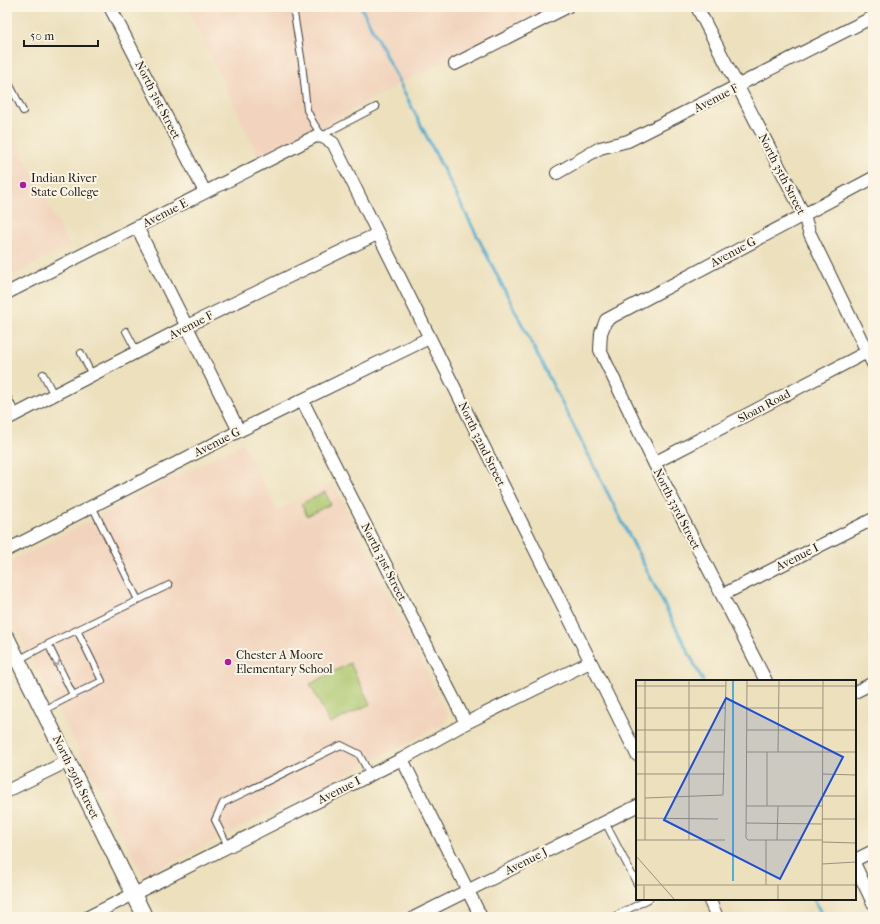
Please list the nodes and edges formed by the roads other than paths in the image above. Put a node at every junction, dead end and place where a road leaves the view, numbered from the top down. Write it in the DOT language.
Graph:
graph roads {
  1 [pos="110,7"];
  2 [pos="293,7"];
  3 [pos="567,7"];
  4 [pos="697,7"];
  5 [pos="873,17"];
  6 [pos="454,64"];
  7 [pos="7,79"];
  8 [pos="738,86"];
  9 [pos="376,107"];
  10 [pos="23,111"];
  11 [pos="323,137"];
  12 [pos="557,173"];
  13 [pos="873,178"];
  14 [pos="205,192"];
  15 [pos="804,215"];
  16 [pos="137,227"];
  17 [pos="377,234"];
  18 [pos="7,293"];
  19 [pos="187,326"];
  20 [pos="126,331"];
  21 [pos="601,332"];
  22 [pos="429,338"];
  23 [pos="870,350"];
  24 [pos="137,352"];
  25 [pos="81,353"];
  26 [pos="873,364"];
  27 [pos="43,374"];
  28 [pos="92,375"];
  29 [pos="54,395"];
  30 [pos="7,396"];
  31 [pos="302,400"];
  32 [pos="12,417"];
  33 [pos="239,431"];
  34 [pos="654,463"];
  35 [pos="92,506"];
  36 [pos="873,519"];
  37 [pos="7,550"];
  38 [pos="169,585"];
  39 [pos="722,595"];
  40 [pos="138,600"];
  41 [pos="76,630"];
  42 [pos="7,638"];
  43 [pos="48,644"];
  44 [pos="18,660"];
  45 [pos="590,662"];
  46 [pos="765,680"];
  47 [pos="873,683"];
  48 [pos="856,692"];
  49 [pos="73,695"];
  50 [pos="43,710"];
  51 [pos="466,723"];
  52 [pos="636,753"];
  53 [pos="402,759"];
  54 [pos="68,761"];
  55 [pos="370,775"];
  56 [pos="7,791"];
  57 [pos="636,806"];
  58 [pos="605,822"];
  59 [pos="228,846"];
  60 [pos="873,851"];
  61 [pos="856,860"];
  62 [pos="856,867"];
  63 [pos="636,882"];
  64 [pos="467,890"];
  65 [pos="134,894"];
  66 [pos="647,900"];
  67 [pos="710,900"];
  68 [pos="873,903"];
  69 [pos="88,917"];
  70 [pos="145,917"];
  71 [pos="415,917"];
  72 [pos="481,917"];
  73 [pos="613,917"];
  74 [pos="718,917"];
  1 -- 14 [label="street, North 31st Street"];
  2 -- 11 [label="lane"];
  3 -- 6 [label="street"];
  4 -- 8 [label="street, North 35th Street"];
  5 -- 8 [label="street, Avenue F"];
  7 -- 10 [label="lane"];
  8 -- 12 [label="street, Avenue F"];
  8 -- 15 [label="street, North 35th Street"];
  9 -- 11 [label="lane"];
  11 -- 14 [label="street, Avenue E"];
  11 -- 17 [label="street, North 32nd Street"];
  13 -- 15 [label="street, Avenue G"];
  14 -- 16 [label="street, Avenue E"];
  15 -- 21 [label="street, Avenue G"];
  15 -- 23 [label="street, North 35th Street"];
  16 -- 18 [label="street, Avenue E"];
  16 -- 19 [label="street"];
  17 -- 19 [label="street, Avenue F"];
  17 -- 22 [label="street, North 32nd Street"];
  19 -- 24 [label="street, Avenue F"];
  19 -- 33 [label="street"];
  20 -- 24 [label="lane"];
  21 -- 34 [label="street, North 33rd Street"];
  22 -- 31 [label="street, Avenue G"];
  22 -- 45 [label="street, North 32nd Street"];
  23 -- 26 [label="street, North 35th Street"];
  23 -- 34 [label="street, Sloan Road"];
  24 -- 28 [label="street, Avenue F"];
  25 -- 28 [label="lane"];
  27 -- 29 [label="lane"];
  28 -- 29 [label="street, Avenue F"];
  29 -- 32 [label="street, Avenue F"];
  30 -- 32 [label="lane"];
  31 -- 33 [label="street, Avenue G"];
  31 -- 51 [label="street, North 31st Street"];
  33 -- 35 [label="street, Avenue G"];
  34 -- 39 [label="street, North 33rd Street"];
  35 -- 37 [label="street, Avenue G"];
  35 -- 40 [label="lane"];
  36 -- 39 [label="street, Avenue I"];
  38 -- 40 [label="lane"];
  39 -- 46 [label="street, North 33rd Street"];
  40 -- 41 [label="lane"];
  41 -- 43 [label="lane"];
  41 -- 49 [label="lane"];
  42 -- 44 [label="street, North 29th Street"];
  43 -- 44 [label="lane"];
  43 -- 49 [label="lane, one-way"];
  44 -- 50 [label="street, North 29th Street"];
  45 -- 51 [label="street, Avenue I"];
  45 -- 52 [label="street, North 32nd Street"];
  47 -- 48 [label="street"];
  49 -- 50 [label="lane"];
  50 -- 54 [label="street, North 29th Street"];
  51 -- 53 [label="street, Avenue I"];
  53 -- 55 [label="street, Avenue I"];
  53 -- 64 [label="street"];
  54 -- 56 [label="street"];
  54 -- 65 [label="street, North 29th Street"];
  55 -- 59 [label="street, Avenue I"];
  55 -- 59 [label="lane"];
  57 -- 58 [label="street, Avenue J"];
  58 -- 63 [label="lane"];
  58 -- 64 [label="street, Avenue J"];
  59 -- 65 [label="street, Avenue I"];
  60 -- 61 [label="street"];
  62 -- 68 [label="street"];
  64 -- 71 [label="street, Avenue J"];
  64 -- 72 [label="street"];
  65 -- 69 [label="street, Avenue I"];
  65 -- 70 [label="street, North 29th Street"];
  66 -- 73 [label="lane"];
  67 -- 74 [label="street"];
}
